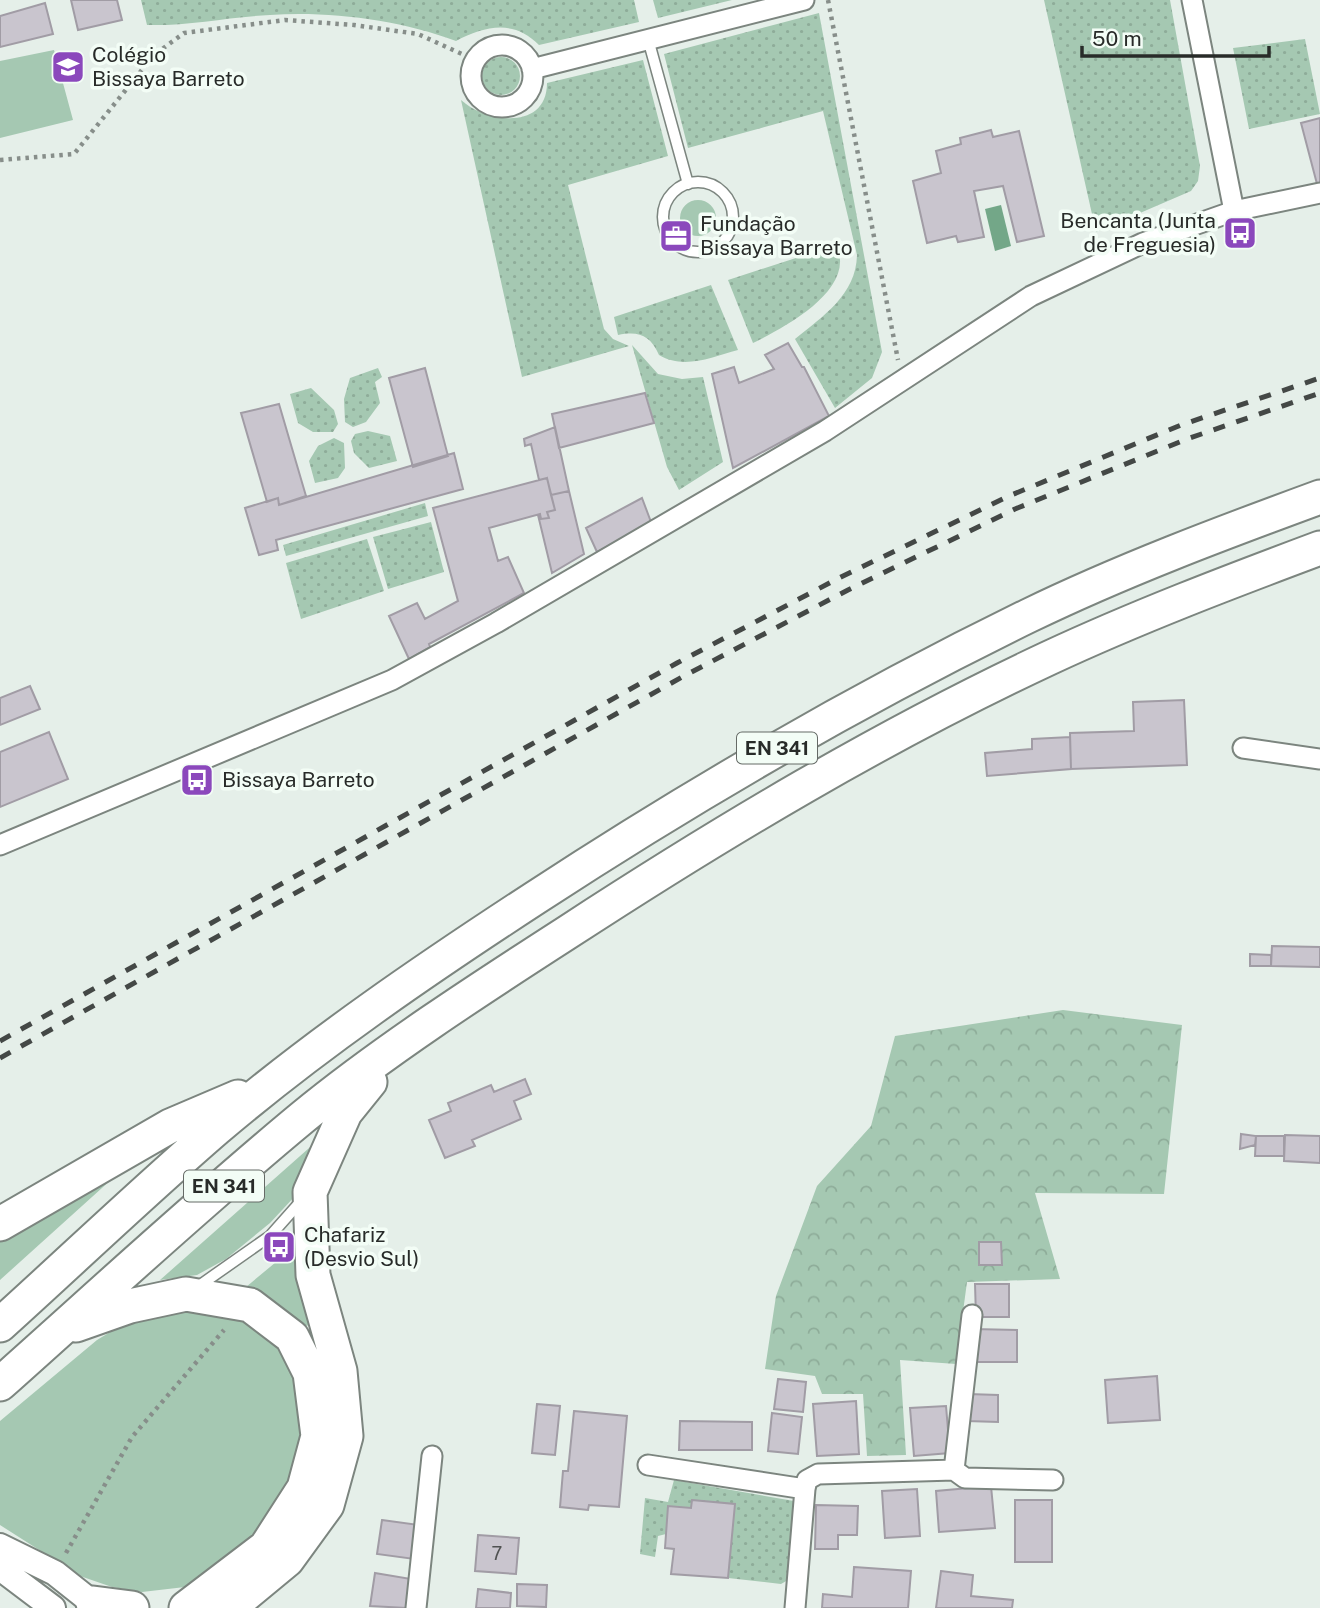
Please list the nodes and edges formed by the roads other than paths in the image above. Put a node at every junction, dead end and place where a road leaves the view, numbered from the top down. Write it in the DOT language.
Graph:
graph roads {
  1 [pos="804,0"];
  2 [pos="1192,0"];
  3 [pos="648,38"];
  4 [pos="532,69"];
  5 [pos="688,184"];
  6 [pos="1320,194"];
  7 [pos="1234,211"];
  8 [pos="1320,497"];
  9 [pos="1320,548"];
  10 [pos="1243,748"];
  11 [pos="1320,759"];
  12 [pos="0,845"];
  13 [pos="395,1050"];
  14 [pos="279,1079"];
  15 [pos="310,1192"];
  16 [pos="0,1224"];
  17 [pos="187,1294"];
  18 [pos="972,1315"];
  19 [pos="0,1325"];
  20 [pos="59,1331"];
  21 [pos="0,1384"];
  22 [pos="432,1456"];
  23 [pos="648,1465"];
  24 [pos="954,1471"];
  25 [pos="1053,1480"];
  26 [pos="805,1489"];
  27 [pos="0,1546"];
  28 [pos="0,1568"];
  29 [pos="96,1605"];
  30 [pos="180,1607"];
  31 [pos="53,1608"];
  32 [pos="132,1608"];
  33 [pos="229,1608"];
  34 [pos="415,1608"];
  35 [pos="795,1608"];
  1 -- 3 [label="street"];
  2 -- 7 [label="street"];
  3 -- 4 [label="street"];
  3 -- 5 [label="lane"];
  4 -- 4 [label="street"];
  5 -- 5 [label="lane"];
  6 -- 7 [label="street"];
  7 -- 12 [label="street"];
  8 -- 14 [label="highway, EN 341"];
  9 -- 13 [label="highway, EN 341"];
  10 -- 11 [label="street"];
  13 -- 15 [label="highway"];
  13 -- 20 [label="highway, EN 341"];
  14 -- 16 [label="highway"];
  14 -- 19 [label="highway, EN 341"];
  15 -- 17 [label="lane"];
  15 -- 33 [label="highway"];
  17 -- 20 [label="highway"];
  17 -- 30 [label="highway"];
  18 -- 24 [label="street"];
  20 -- 21 [label="highway, EN 341"];
  22 -- 34 [label="street"];
  23 -- 26 [label="street"];
  24 -- 25 [label="street"];
  24 -- 26 [label="street"];
  26 -- 35 [label="street"];
  27 -- 29 [label="street"];
  28 -- 31 [label="street"];
  29 -- 32 [label="highway"];
}
